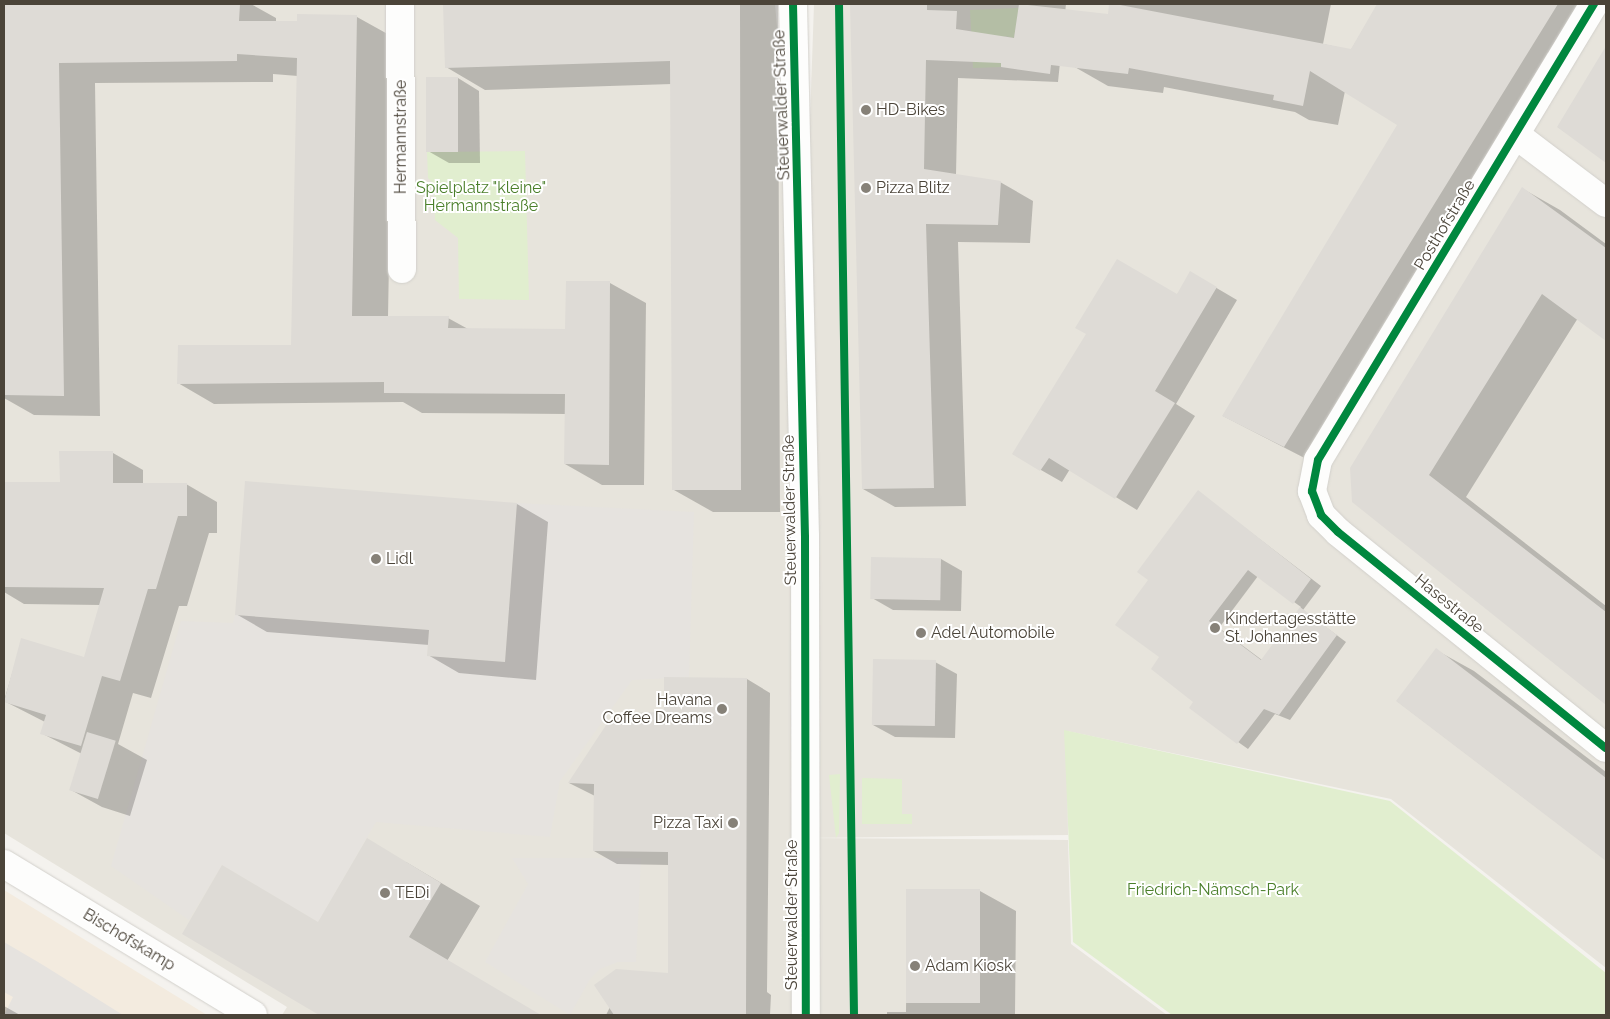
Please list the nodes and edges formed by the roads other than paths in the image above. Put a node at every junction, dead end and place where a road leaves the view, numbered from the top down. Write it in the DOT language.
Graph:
graph roads {
  1 [pos="400,4"];
  2 [pos="792,4"];
  3 [pos="1594,4"];
  4 [pos="1516,135"];
  5 [pos="1606,203"];
  6 [pos="402,269"];
  7 [pos="1318,460"];
  8 [pos="1606,748"];
  9 [pos="4,864"];
  10 [pos="253,1015"];
  11 [pos="806,1015"];
  1 -- 6 [label="street, Hermannstraße"];
  2 -- 11 [label="street, Steuerwalder Straße"];
  3 -- 4 [label="street, Posthofstraße"];
  4 -- 5 [label="street"];
  4 -- 7 [label="street, Posthofstraße"];
  7 -- 8 [label="street, Hasestraße"];
  9 -- 10 [label="street, Bischofskamp"];
}
